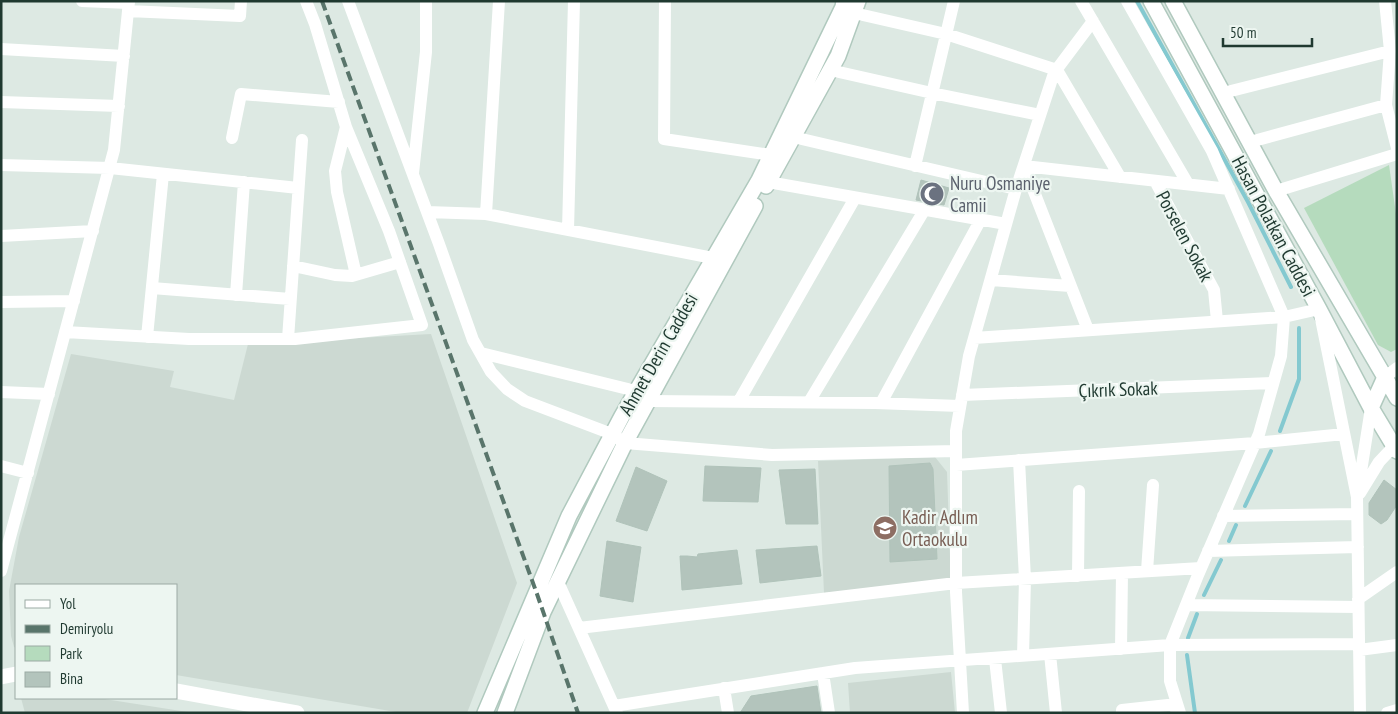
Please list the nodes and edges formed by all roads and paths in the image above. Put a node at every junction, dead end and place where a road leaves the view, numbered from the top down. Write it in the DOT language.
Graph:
graph roads {
  1 [pos="82,1"];
  2 [pos="241,1"];
  3 [pos="306,1"];
  4 [pos="348,1"];
  5 [pos="426,1"];
  6 [pos="499,1"];
  7 [pos="574,1"];
  8 [pos="665,1"];
  9 [pos="844,1"];
  10 [pos="954,1"];
  11 [pos="1081,1"];
  12 [pos="1127,1"];
  13 [pos="1152,1"];
  14 [pos="1385,1"];
  15 [pos="1178,2"];
  16 [pos="129,5"];
  17 [pos="856,7"];
  18 [pos="1093,21"];
  19 [pos="946,34"];
  20 [pos="1,49"];
  21 [pos="1390,51"];
  22 [pos="124,56"];
  23 [pos="830,70"];
  24 [pos="1057,70"];
  25 [pos="1223,93"];
  26 [pos="932,94"];
  27 [pos="1,102"];
  28 [pos="339,102"];
  29 [pos="1386,105"];
  30 [pos="119,106"];
  31 [pos="1040,115"];
  32 [pos="346,126"];
  33 [pos="793,137"];
  34 [pos="232,138"];
  35 [pos="302,140"];
  36 [pos="1250,142"];
  37 [pos="1397,148"];
  38 [pos="1397,154"];
  39 [pos="771,155"];
  40 [pos="1,165"];
  41 [pos="915,166"];
  42 [pos="1024,166"];
  43 [pos="110,168"];
  44 [pos="163,174"];
  45 [pos="413,175"];
  46 [pos="1120,177"];
  47 [pos="1156,181"];
  48 [pos="244,182"];
  49 [pos="768,182"];
  50 [pos="1188,184"];
  51 [pos="298,188"];
  52 [pos="1016,189"];
  53 [pos="1229,189"];
  54 [pos="1276,191"];
  55 [pos="855,198"];
  56 [pos="925,209"];
  57 [pos="427,212"];
  58 [pos="486,214"];
  59 [pos="981,219"];
  60 [pos="1006,224"];
  61 [pos="568,230"];
  62 [pos="93,231"];
  63 [pos="1,236"];
  64 [pos="713,258"];
  65 [pos="400,262"];
  66 [pos="293,266"];
  67 [pos="356,275"];
  68 [pos="990,280"];
  69 [pos="1070,286"];
  70 [pos="152,288"];
  71 [pos="236,295"];
  72 [pos="290,299"];
  73 [pos="74,301"];
  74 [pos="1,302"];
  75 [pos="1319,309"];
  76 [pos="1284,317"];
  77 [pos="1217,321"];
  78 [pos="1088,330"];
  79 [pos="65,332"];
  80 [pos="147,336"];
  81 [pos="974,338"];
  82 [pos="288,339"];
  83 [pos="481,353"];
  84 [pos="1391,373"];
  85 [pos="1273,384"];
  86 [pos="1,392"];
  87 [pos="49,394"];
  88 [pos="642,396"];
  89 [pos="1397,398"];
  90 [pos="739,401"];
  91 [pos="961,401"];
  92 [pos="809,402"];
  93 [pos="881,403"];
  94 [pos="1372,408"];
  95 [pos="1344,434"];
  96 [pos="619,438"];
  97 [pos="1254,443"];
  98 [pos="1396,447"];
  99 [pos="956,451"];
  100 [pos="1019,460"];
  101 [pos="956,465"];
  102 [pos="1,466"];
  103 [pos="28,473"];
  104 [pos="1153,485"];
  105 [pos="1079,491"];
  106 [pos="1357,497"];
  107 [pos="1357,514"];
  108 [pos="1223,516"];
  109 [pos="1358,548"];
  110 [pos="1208,551"];
  111 [pos="1201,568"];
  112 [pos="1,571"];
  113 [pos="1147,571"];
  114 [pos="1397,572"];
  115 [pos="1122,573"];
  116 [pos="1078,576"];
  117 [pos="1025,579"];
  118 [pos="558,582"];
  119 [pos="956,584"];
  120 [pos="1358,603"];
  121 [pos="1186,605"];
  122 [pos="579,628"];
  123 [pos="1397,645"];
  124 [pos="1170,646"];
  125 [pos="1359,647"];
  126 [pos="1121,649"];
  127 [pos="1050,654"];
  128 [pos="1024,656"];
  129 [pos="994,658"];
  130 [pos="959,661"];
  131 [pos="824,673"];
  132 [pos="15,674"];
  133 [pos="1,677"];
  134 [pos="724,688"];
  135 [pos="178,692"];
  136 [pos="616,709"];
  137 [pos="1178,710"];
  138 [pos="1397,710"];
  139 [pos="297,713"];
  140 [pos="485,713"];
  141 [pos="505,713"];
  142 [pos="728,713"];
  143 [pos="829,713"];
  144 [pos="963,713"];
  145 [pos="1002,713"];
  146 [pos="1056,713"];
  147 [pos="1122,713"];
  148 [pos="1360,713"];
  149 [pos="1387,713"];
  1 -- 16 [label="street"];
  2 -- 16 [label="street"];
  3 -- 28 [label="street"];
  4 -- 45 [label="street"];
  5 -- 45 [label="street"];
  6 -- 58 [label="street"];
  7 -- 61 [label="street"];
  8 -- 39 [label="street"];
  9 -- 39 [label="main road, Ahmet Derin Caddesi"];
  10 -- 19 [label="street"];
  11 -- 18 [label="street"];
  12 -- 53 [label="street"];
  13 -- 75 [label="main road, Hasan Polatkan Caddesi"];
  14 -- 21 [label="street"];
  15 -- 25 [label="main road, Hasan Polatkan Caddesi"];
  16 -- 22 [label="street"];
  17 -- 19 [label="street"];
  17 -- 23 [label="main road, Ahmet Derin Caddesi"];
  18 -- 24 [label="street"];
  18 -- 50 [label="street"];
  19 -- 24 [label="street"];
  19 -- 26 [label="street"];
  20 -- 22 [label="street"];
  21 -- 25 [label="street"];
  21 -- 29 [label="street"];
  22 -- 30 [label="street"];
  23 -- 26 [label="street"];
  23 -- 33 [label="main road, Ahmet Derin Caddesi"];
  24 -- 31 [label="street"];
  24 -- 46 [label="street"];
  25 -- 36 [label="main road, Hasan Polatkan Caddesi"];
  26 -- 31 [label="street"];
  26 -- 41 [label="street"];
  27 -- 30 [label="street"];
  28 -- 32 [label="street"];
  28 -- 34 [label="street"];
  29 -- 36 [label="street"];
  29 -- 37 [label="street"];
  30 -- 43 [label="street"];
  31 -- 42 [label="street"];
  32 -- 65 [label="street"];
  32 -- 67 [label="street"];
  33 -- 41 [label="street"];
  33 -- 49 [label="main road, Ahmet Derin Caddesi"];
  35 -- 51 [label="street"];
  36 -- 54 [label="main road, Hasan Polatkan Caddesi"];
  38 -- 54 [label="street"];
  39 -- 64 [label="main road, Ahmet Derin Caddesi"];
  40 -- 43 [label="street"];
  41 -- 52 [label="street"];
  42 -- 46 [label="street"];
  42 -- 52 [label="street"];
  42 -- 69 [label="street"];
  43 -- 44 [label="street"];
  43 -- 62 [label="street"];
  44 -- 48 [label="street"];
  44 -- 70 [label="street"];
  45 -- 57 [label="street"];
  46 -- 47 [label="street"];
  47 -- 50 [label="street"];
  47 -- 77 [label="street, Porselen Sokak"];
  48 -- 51 [label="street"];
  48 -- 71 [label="street"];
  49 -- 55 [label="street"];
  49 -- 88 [label="main road, Ahmet Derin Caddesi"];
  50 -- 53 [label="street"];
  51 -- 66 [label="street"];
  52 -- 60 [label="street"];
  53 -- 76 [label="street"];
  54 -- 84 [label="main road, Hasan Polatkan Caddesi"];
  55 -- 56 [label="street"];
  55 -- 90 [label="street"];
  56 -- 59 [label="street"];
  56 -- 92 [label="street"];
  57 -- 58 [label="street"];
  57 -- 83 [label="street"];
  58 -- 61 [label="street"];
  59 -- 60 [label="street"];
  59 -- 93 [label="street"];
  60 -- 68 [label="street"];
  61 -- 64 [label="street"];
  62 -- 63 [label="street"];
  62 -- 73 [label="street"];
  64 -- 88 [label="main road, Ahmet Derin Caddesi"];
  65 -- 67 [label="street"];
  65 -- 82 [label="street"];
  66 -- 67 [label="street"];
  66 -- 72 [label="street"];
  68 -- 69 [label="street"];
  68 -- 81 [label="street"];
  69 -- 78 [label="street"];
  70 -- 71 [label="street"];
  70 -- 80 [label="street"];
  71 -- 72 [label="street"];
  72 -- 82 [label="street"];
  73 -- 74 [label="street"];
  73 -- 79 [label="street"];
  75 -- 76 [label="street"];
  75 -- 94 [label="main road, Hasan Polatkan Caddesi"];
  75 -- 95 [label="street"];
  76 -- 77 [label="street"];
  76 -- 85 [label="street"];
  77 -- 78 [label="street"];
  78 -- 81 [label="street"];
  79 -- 80 [label="street"];
  79 -- 87 [label="street"];
  80 -- 82 [label="street"];
  81 -- 91 [label="street"];
  83 -- 88 [label="street, Çıkrık Sokak"];
  83 -- 96 [label="street"];
  84 -- 89 [label="main road, Hasan Polatkan Caddesi"];
  84 -- 94 [label="main road"];
  85 -- 91 [label="street, Çıkrık Sokak"];
  85 -- 97 [label="street"];
  86 -- 87 [label="street"];
  87 -- 103 [label="street"];
  88 -- 90 [label="street, Çıkrık Sokak"];
  88 -- 96 [label="main road, Ahmet Derin Caddesi"];
  90 -- 92 [label="street, Çıkrık Sokak"];
  91 -- 93 [label="street, Çıkrık Sokak"];
  91 -- 99 [label="street"];
  92 -- 93 [label="street, Çıkrık Sokak"];
  94 -- 98 [label="main road, Hasan Polatkan Caddesi"];
  94 -- 106 [label="street"];
  95 -- 97 [label="street"];
  95 -- 106 [label="street"];
  96 -- 99 [label="street"];
  96 -- 118 [label="main road, Ahmet Derin Caddesi"];
  96 -- 140 [label="main road, Ahmet Derin Caddesi"];
  97 -- 100 [label="street"];
  97 -- 108 [label="street"];
  98 -- 106 [label="street"];
  99 -- 101 [label="street"];
  100 -- 101 [label="street"];
  100 -- 117 [label="street"];
  101 -- 119 [label="street"];
  102 -- 103 [label="street"];
  103 -- 112 [label="street"];
  104 -- 113 [label="street"];
  105 -- 116 [label="street"];
  106 -- 107 [label="street"];
  107 -- 108 [label="street"];
  107 -- 109 [label="street"];
  108 -- 110 [label="street"];
  109 -- 110 [label="street"];
  109 -- 120 [label="street"];
  110 -- 111 [label="street"];
  111 -- 113 [label="street"];
  111 -- 121 [label="street"];
  113 -- 115 [label="street"];
  114 -- 120 [label="street"];
  115 -- 116 [label="street"];
  115 -- 126 [label="street"];
  116 -- 117 [label="street"];
  117 -- 119 [label="street"];
  117 -- 128 [label="street"];
  118 -- 122 [label="street"];
  118 -- 141 [label="main road, Ahmet Derin Caddesi"];
  119 -- 122 [label="street"];
  119 -- 130 [label="street"];
  120 -- 121 [label="street"];
  120 -- 125 [label="street"];
  121 -- 124 [label="street"];
  122 -- 136 [label="street"];
  123 -- 125 [label="street"];
  124 -- 125 [label="street"];
  124 -- 126 [label="street"];
  124 -- 137 [label="street"];
  125 -- 148 [label="street"];
  126 -- 127 [label="street"];
  127 -- 128 [label="street"];
  127 -- 146 [label="street"];
  128 -- 129 [label="street"];
  129 -- 130 [label="street"];
  129 -- 145 [label="street"];
  130 -- 131 [label="street"];
  130 -- 144 [label="street"];
  131 -- 134 [label="street"];
  131 -- 143 [label="street"];
  132 -- 133 [label="main road"];
  134 -- 136 [label="street"];
  134 -- 142 [label="street"];
  135 -- 139 [label="main road"];
  137 -- 147 [label="street"];
  138 -- 149 [label="street"];
}
